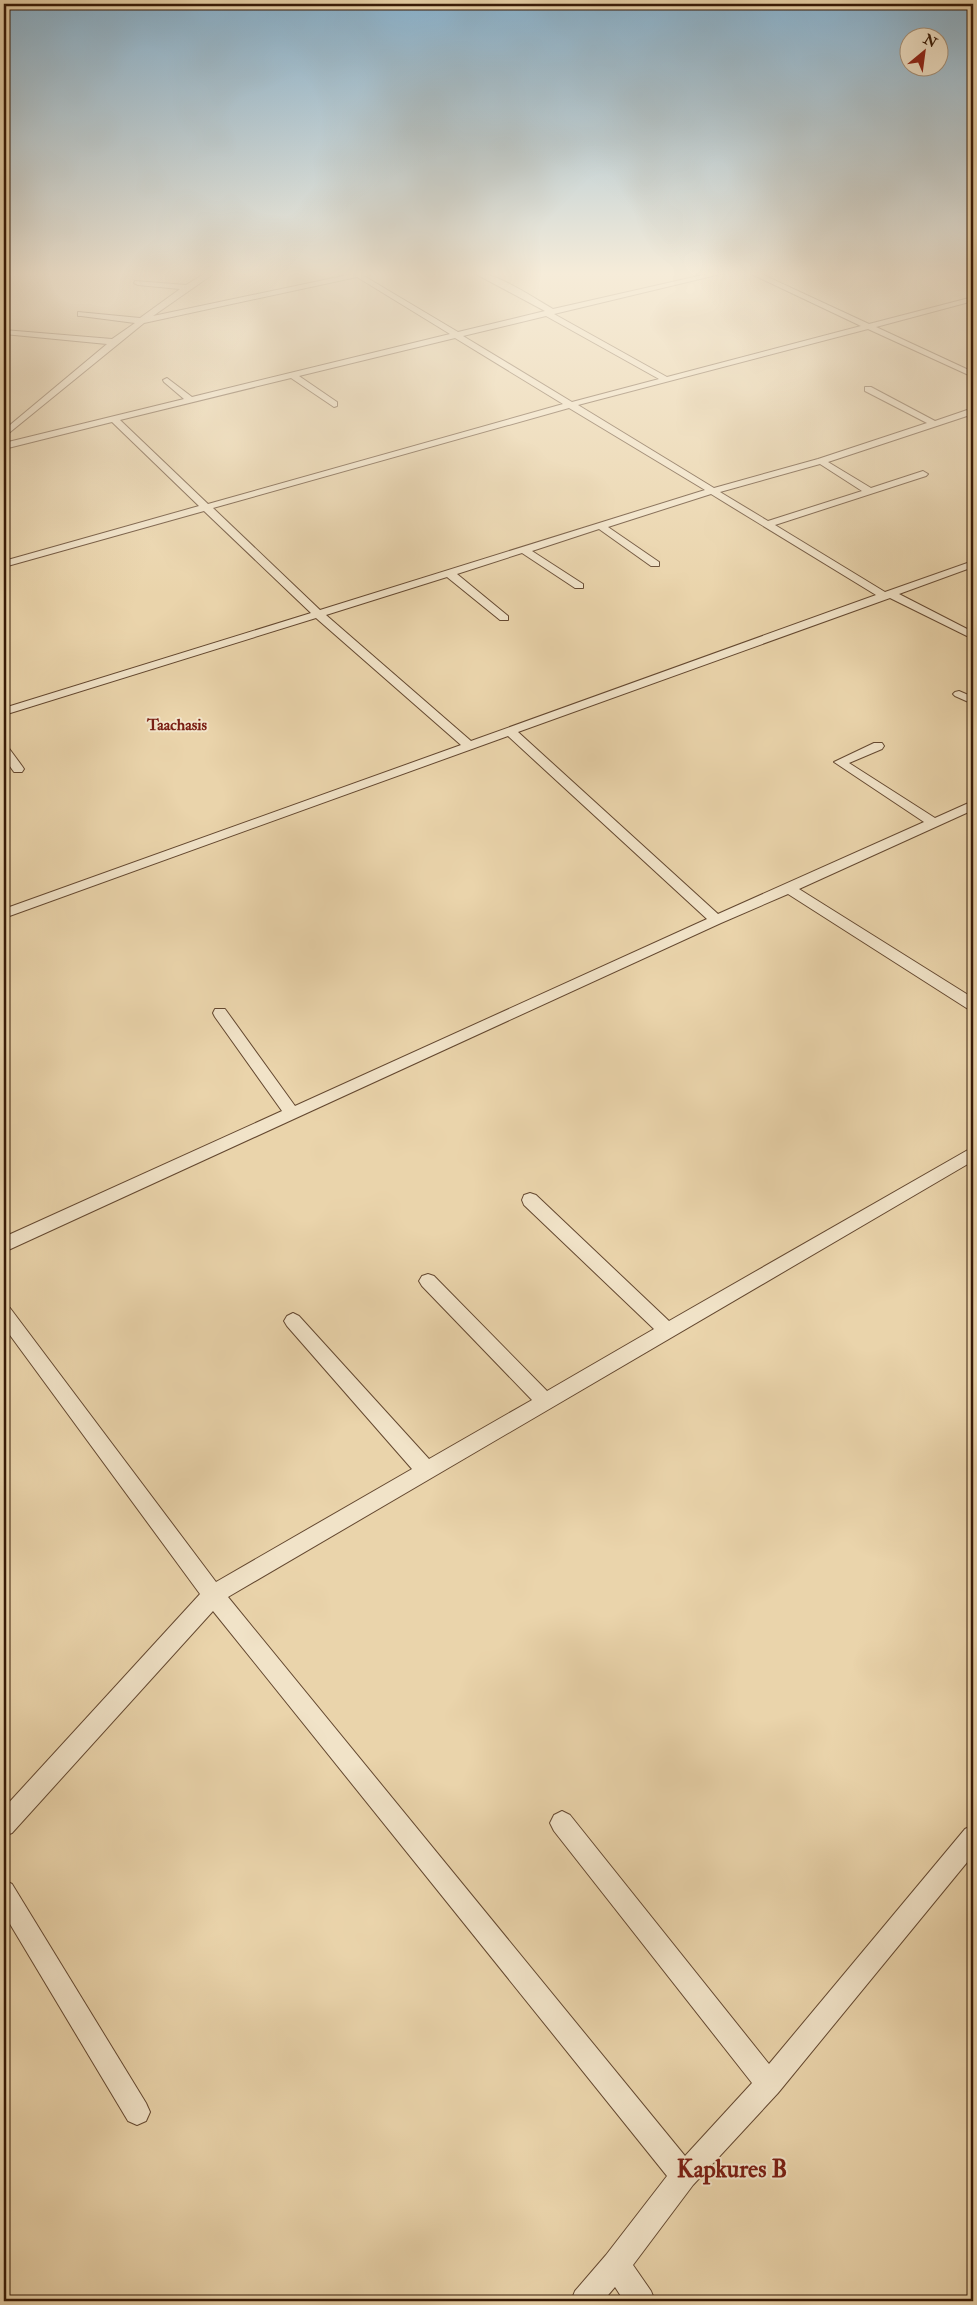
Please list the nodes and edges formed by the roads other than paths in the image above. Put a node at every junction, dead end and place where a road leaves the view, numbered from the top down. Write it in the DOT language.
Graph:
graph roads {
  1 [pos="69,380"];
  2 [pos="167,380"];
  3 [pos="279,380"];
  4 [pos="298,380"];
  5 [pos="528,380"];
  6 [pos="667,380"];
  7 [pos="868,389"];
  8 [pos="192,401"];
  9 [pos="334,404"];
  10 [pos="569,405"];
  11 [pos="973,411"];
  12 [pos="115,420"];
  13 [pos="933,423"];
  14 [pos="4,434"];
  15 [pos="4,446"];
  16 [pos="821,461"];
  17 [pos="923,474"];
  18 [pos="712,491"];
  19 [pos="869,491"];
  20 [pos="208,508"];
  21 [pos="766,525"];
  22 [pos="601,526"];
  23 [pos="524,550"];
  24 [pos="4,564"];
  25 [pos="655,564"];
  26 [pos="973,564"];
  27 [pos="449,573"];
  28 [pos="579,586"];
  29 [pos="887,594"];
  30 [pos="320,615"];
  31 [pos="504,618"];
  32 [pos="973,636"];
  33 [pos="958,694"];
  34 [pos="973,701"];
  35 [pos="4,712"];
  36 [pos="511,732"];
  37 [pos="470,746"];
  38 [pos="878,746"];
  39 [pos="4,750"];
  40 [pos="18,769"];
  41 [pos="973,805"];
  42 [pos="934,823"];
  43 [pos="789,889"];
  44 [pos="4,914"];
  45 [pos="716,920"];
  46 [pos="973,1005"];
  47 [pos="220,1013"];
  48 [pos="292,1114"];
  49 [pos="973,1153"];
  50 [pos="530,1200"];
  51 [pos="4,1245"];
  52 [pos="428,1281"];
  53 [pos="4,1313"];
  54 [pos="293,1322"];
  55 [pos="668,1331"];
  56 [pos="546,1402"];
  57 [pos="427,1471"];
  58 [pos="213,1595"];
  59 [pos="562,1823"];
  60 [pos="4,1824"];
  61 [pos="973,1837"];
  62 [pos="4,1892"];
  63 [pos="768,2084"];
  64 [pos="137,2112"];
  65 [pos="684,2176"];
  66 [pos="616,2265"];
  67 [pos="586,2301"];
  68 [pos="641,2301"];
  1 -- 14 [label="street"];
  2 -- 8 [label="street"];
  3 -- 8 [label="street"];
  4 -- 9 [label="street"];
  5 -- 10 [label="street"];
  6 -- 10 [label="street"];
  7 -- 13 [label="street"];
  8 -- 12 [label="street"];
  10 -- 18 [label="street"];
  10 -- 20 [label="street"];
  11 -- 13 [label="street"];
  12 -- 15 [label="street"];
  12 -- 20 [label="street"];
  13 -- 16 [label="street"];
  16 -- 18 [label="street"];
  16 -- 19 [label="street"];
  17 -- 19 [label="street"];
  18 -- 21 [label="street"];
  18 -- 22 [label="street"];
  19 -- 21 [label="street"];
  20 -- 24 [label="street"];
  20 -- 30 [label="street"];
  21 -- 29 [label="street"];
  22 -- 23 [label="street"];
  22 -- 25 [label="street"];
  23 -- 27 [label="street"];
  23 -- 28 [label="street"];
  26 -- 29 [label="street"];
  27 -- 30 [label="street"];
  27 -- 31 [label="street"];
  29 -- 32 [label="street"];
  29 -- 36 [label="street"];
  30 -- 35 [label="street"];
  30 -- 37 [label="street"];
  33 -- 34 [label="street"];
  36 -- 37 [label="street"];
  36 -- 45 [label="street"];
  37 -- 44 [label="street"];
  38 -- 42 [label="street"];
  39 -- 40 [label="street"];
  41 -- 42 [label="street"];
  42 -- 43 [label="street"];
  43 -- 45 [label="street"];
  43 -- 46 [label="street"];
  45 -- 48 [label="street"];
  47 -- 48 [label="street"];
  48 -- 51 [label="street"];
  49 -- 55 [label="street"];
  50 -- 55 [label="street"];
  52 -- 56 [label="street"];
  53 -- 58 [label="street"];
  54 -- 57 [label="street"];
  55 -- 56 [label="street"];
  56 -- 57 [label="street"];
  57 -- 58 [label="street"];
  58 -- 60 [label="street"];
  58 -- 65 [label="street"];
  59 -- 63 [label="street"];
  61 -- 63 [label="street"];
  62 -- 64 [label="street"];
  63 -- 65 [label="street"];
  65 -- 66 [label="street"];
  66 -- 67 [label="street"];
  66 -- 68 [label="street"];
}
